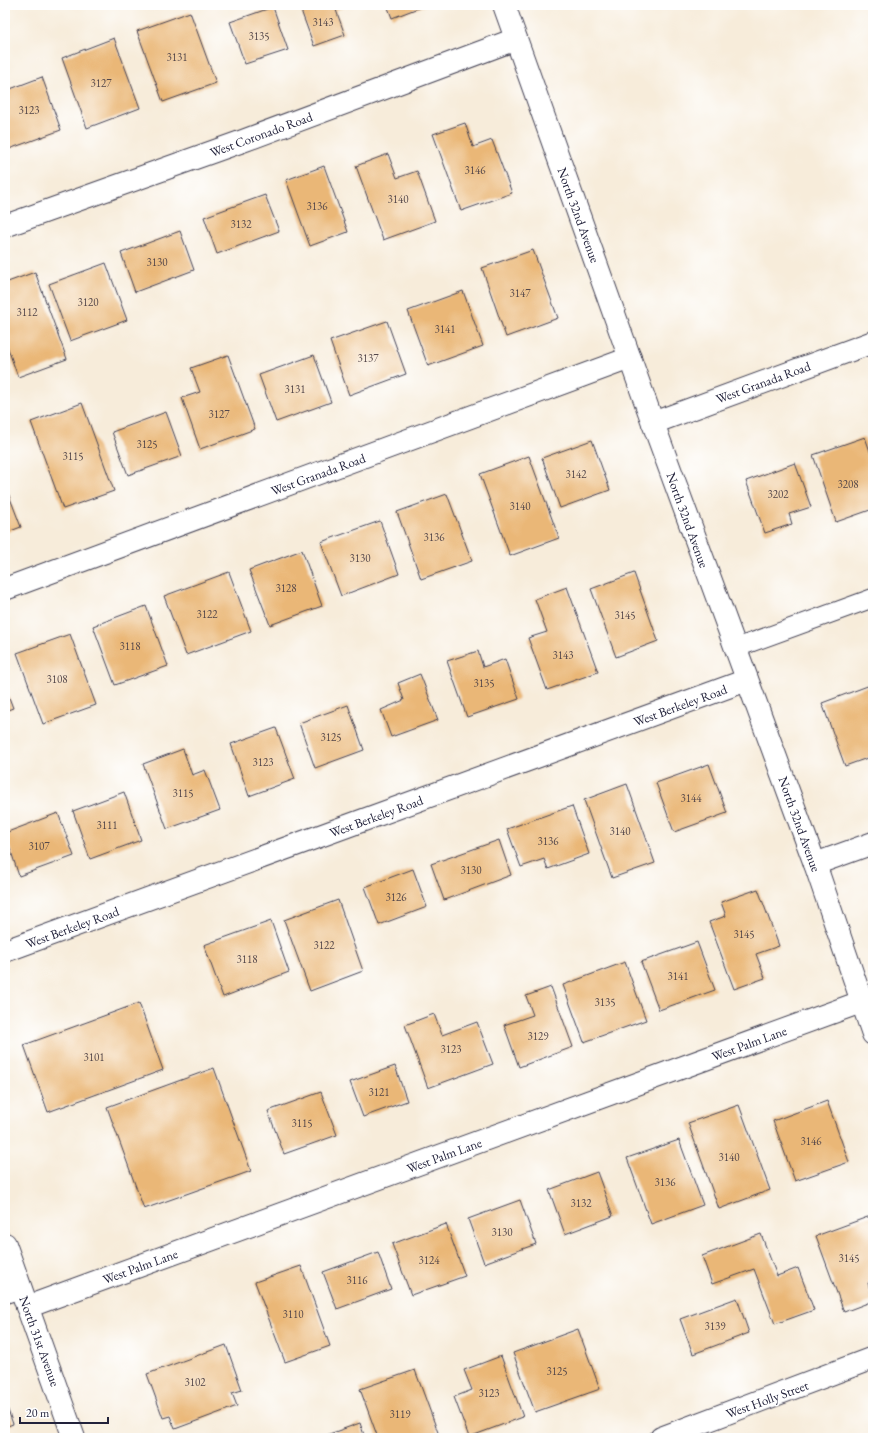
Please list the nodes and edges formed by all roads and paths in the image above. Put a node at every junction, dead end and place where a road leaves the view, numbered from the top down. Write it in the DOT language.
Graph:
graph roads {
  1 [pos="504,5"];
  2 [pos="516,39"];
  3 [pos="5,226"];
  4 [pos="873,342"];
  5 [pos="630,358"];
  6 [pos="653,423"];
  7 [pos="5,589"];
  8 [pos="873,598"];
  9 [pos="736,648"];
  10 [pos="747,680"];
  11 [pos="873,843"];
  12 [pos="814,864"];
  13 [pos="5,951"];
  14 [pos="861,1002"];
  15 [pos="873,1034"];
  16 [pos="5,1244"];
  17 [pos="13,1289"];
  18 [pos="27,1307"];
  19 [pos="873,1358"];
  20 [pos="74,1438"];
  21 [pos="661,1438"];
  1 -- 2 [label="street, North 32nd Avenue"];
  2 -- 3 [label="street, West Coronado Road"];
  2 -- 5 [label="street, North 32nd Avenue"];
  4 -- 6 [label="street, West Granada Road"];
  5 -- 6 [label="street, North 32nd Avenue"];
  5 -- 7 [label="street, West Granada Road"];
  6 -- 9 [label="street, North 32nd Avenue"];
  8 -- 9 [label="lane"];
  9 -- 10 [label="street, North 32nd Avenue"];
  10 -- 12 [label="street, North 32nd Avenue"];
  10 -- 13 [label="street, West Berkeley Road"];
  11 -- 12 [label="street"];
  12 -- 14 [label="street, North 32nd Avenue"];
  14 -- 15 [label="street, North 32nd Avenue"];
  14 -- 18 [label="street, West Palm Lane"];
  16 -- 17 [label="street, North 31st Avenue"];
  17 -- 18 [label="street, North 31st Avenue"];
  18 -- 20 [label="street, North 31st Avenue"];
  19 -- 21 [label="street, West Holly Street"];
}
